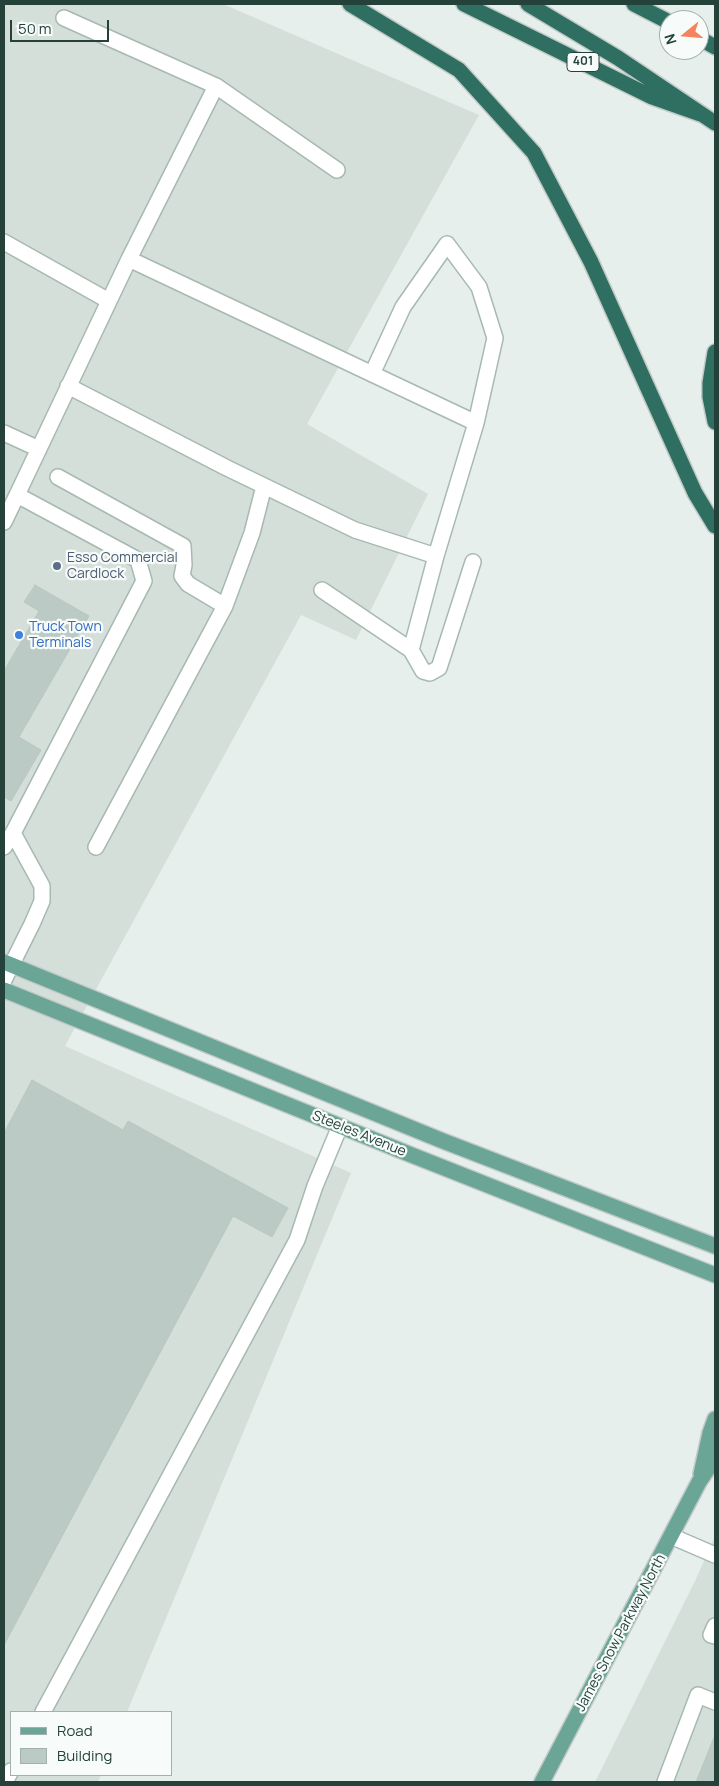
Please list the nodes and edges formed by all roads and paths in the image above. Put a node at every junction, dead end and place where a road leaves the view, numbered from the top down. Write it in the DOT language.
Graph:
graph roads {
  1 [pos="350,4"];
  2 [pos="464,4"];
  3 [pos="528,4"];
  4 [pos="634,4"];
  5 [pos="659,17"];
  6 [pos="64,18"];
  7 [pos="216,86"];
  8 [pos="709,119"];
  9 [pos="337,170"];
  10 [pos="4,242"];
  11 [pos="129,260"];
  12 [pos="109,301"];
  13 [pos="715,352"];
  14 [pos="372,374"];
  15 [pos="68,386"];
  16 [pos="715,422"];
  17 [pos="476,423"];
  18 [pos="4,433"];
  19 [pos="39,449"];
  20 [pos="58,477"];
  21 [pos="264,486"];
  22 [pos="17,495"];
  23 [pos="4,522"];
  24 [pos="715,526"];
  25 [pos="436,556"];
  26 [pos="473,562"];
  27 [pos="322,590"];
  28 [pos="225,606"];
  29 [pos="411,650"];
  30 [pos="13,834"];
  31 [pos="4,847"];
  32 [pos="96,847"];
  33 [pos="7,964"];
  34 [pos="4,980"];
  35 [pos="4,990"];
  36 [pos="340,1126"];
  37 [pos="715,1246"];
  38 [pos="715,1275"];
  39 [pos="715,1419"];
  40 [pos="715,1458"];
  41 [pos="699,1482"];
  42 [pos="671,1536"];
  43 [pos="715,1555"];
  44 [pos="715,1626"];
  45 [pos="715,1636"];
  46 [pos="715,1702"];
  47 [pos="44,1711"];
  48 [pos="542,1782"];
  49 [pos="665,1782"];
  1 -- 24 [label="highway"];
  2 -- 8 [label="highway, 401"];
  3 -- 8 [label="highway, 401"];
  4 -- 5 [label="highway"];
  6 -- 7 [label="lane"];
  7 -- 9 [label="lane"];
  7 -- 11 [label="lane"];
  10 -- 12 [label="lane"];
  11 -- 12 [label="lane"];
  11 -- 14 [label="lane"];
  12 -- 15 [label="lane"];
  13 -- 16 [label="highway"];
  14 -- 17 [label="lane"];
  14 -- 17 [label="lane"];
  15 -- 19 [label="lane"];
  15 -- 21 [label="lane"];
  17 -- 25 [label="lane"];
  18 -- 19 [label="lane"];
  19 -- 22 [label="lane"];
  20 -- 28 [label="lane"];
  21 -- 25 [label="lane"];
  21 -- 28 [label="lane"];
  22 -- 23 [label="lane"];
  22 -- 30 [label="lane"];
  25 -- 29 [label="lane"];
  26 -- 29 [label="lane"];
  27 -- 29 [label="lane"];
  28 -- 32 [label="lane"];
  30 -- 31 [label="lane"];
  30 -- 33 [label="lane"];
  33 -- 34 [label="lane"];
  33 -- 37 [label="main road, Steeles Avenue"];
  35 -- 36 [label="main road, Steeles Avenue"];
  36 -- 38 [label="main road, Steeles Avenue"];
  36 -- 47 [label="lane"];
  39 -- 41 [label="main road, James Snow Parkway North"];
  40 -- 41 [label="main road, James Snow Parkway North"];
  41 -- 42 [label="main road, James Snow Parkway North"];
  42 -- 43 [label="lane"];
  42 -- 48 [label="main road, James Snow Parkway North"];
  44 -- 45 [label="lane"];
  46 -- 49 [label="lane"];
}
